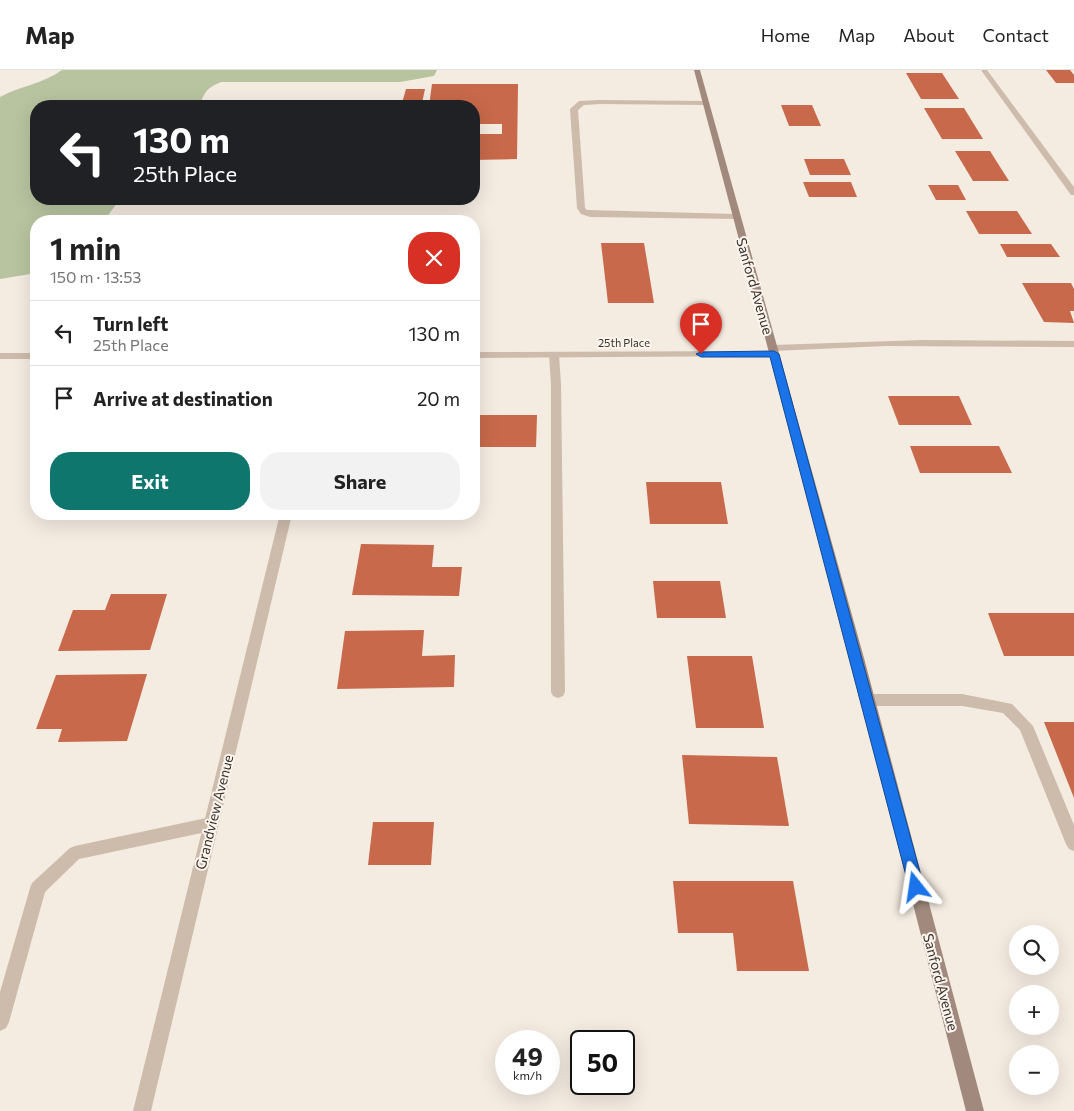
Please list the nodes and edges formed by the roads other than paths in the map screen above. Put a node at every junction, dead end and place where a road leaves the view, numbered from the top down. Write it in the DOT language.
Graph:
graph roads {
  1 [pos="697,70"];
  2 [pos="984,70"];
  3 [pos="706,103"];
  4 [pos="1074,193"];
  5 [pos="736,217"];
  6 [pos="1074,344"];
  7 [pos="774,351"];
  8 [pos="480,355"];
  9 [pos="554,355"];
  10 [pos="0,356"];
  11 [pos="30,356"];
  12 [pos="285,520"];
  13 [pos="558,692"];
  14 [pos="868,700"];
  15 [pos="212,824"];
  16 [pos="1074,844"];
  17 [pos="0,1022"];
  18 [pos="142,1111"];
  19 [pos="975,1111"];
  1 -- 3 [label="main road, Sanford Avenue"];
  2 -- 4 [label="street"];
  3 -- 5 [label="main road, Sanford Avenue"];
  3 -- 5 [label="street"];
  5 -- 7 [label="main road, Sanford Avenue"];
  6 -- 7 [label="street, 25th Place"];
  7 -- 9 [label="street, 25th Place"];
  7 -- 14 [label="main road, Sanford Avenue"];
  8 -- 9 [label="street, 25th Place"];
  9 -- 13 [label="street"];
  10 -- 11 [label="street"];
  12 -- 15 [label="street, Grandview Avenue"];
  14 -- 16 [label="street"];
  14 -- 19 [label="main road, Sanford Avenue"];
  15 -- 17 [label="street"];
  15 -- 18 [label="street, Grandview Avenue"];
}
